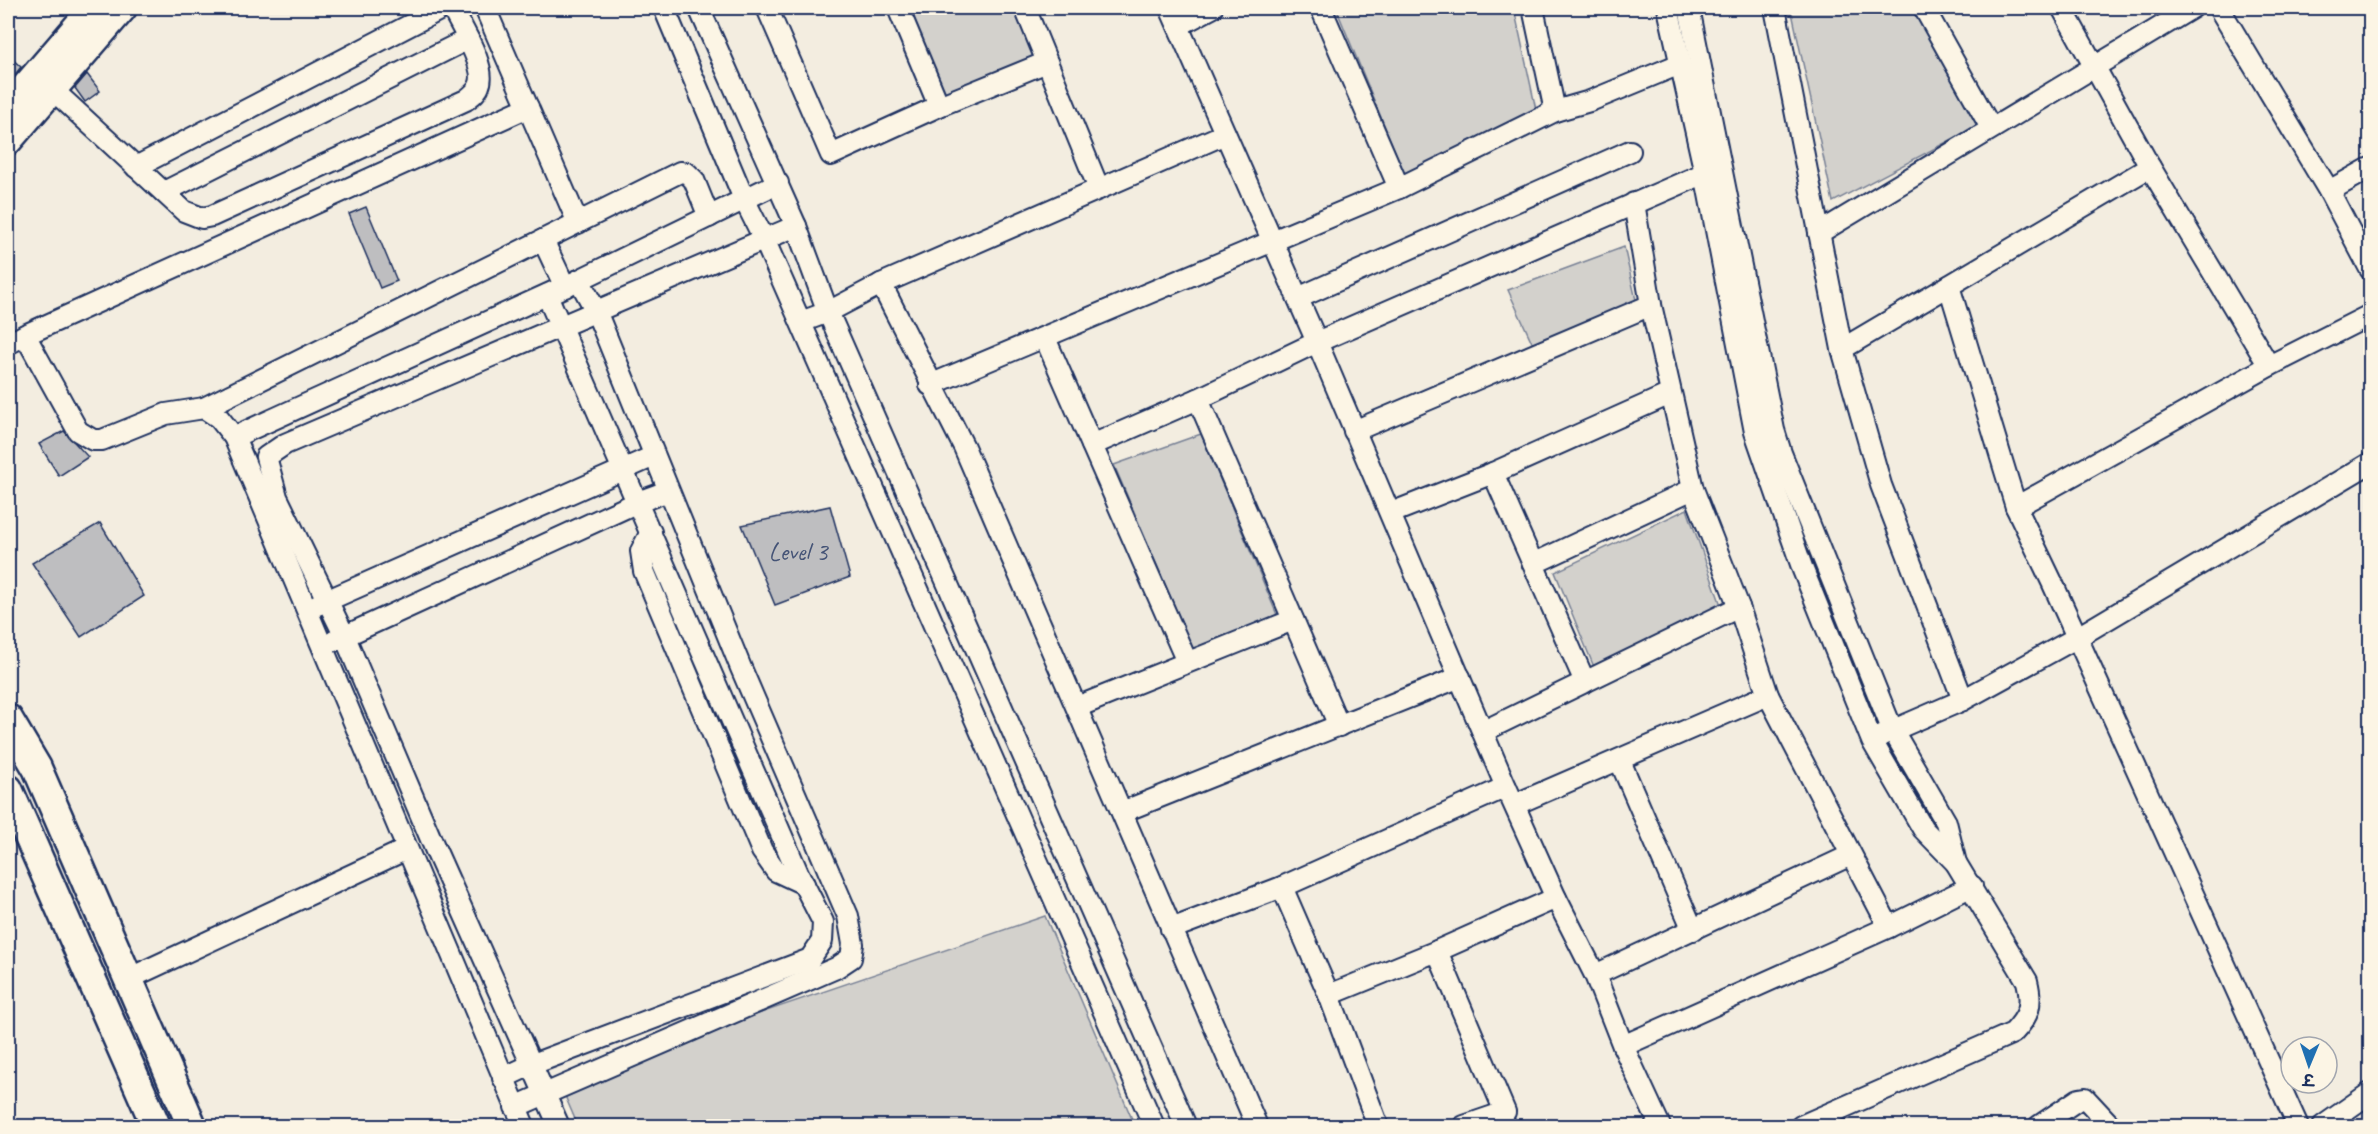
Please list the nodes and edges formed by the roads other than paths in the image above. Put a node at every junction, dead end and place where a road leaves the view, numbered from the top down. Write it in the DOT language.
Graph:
graph roads {
  1 [pos="94,8"];
  2 [pos="122,8"];
  3 [pos="443,8"];
  4 [pos="452,8"];
  5 [pos="485,8"];
  6 [pos="664,8"];
  7 [pos="699,8"];
  8 [pos="767,8"];
  9 [pos="898,8"];
  10 [pos="1025,8"];
  11 [pos="1170,8"];
  12 [pos="1212,8"];
  13 [pos="1321,8"];
  14 [pos="1533,8"];
  15 [pos="1689,8"];
  16 [pos="1775,8"];
  17 [pos="1924,8"];
  18 [pos="2062,8"];
  19 [pos="2192,8"];
  20 [pos="2219,8"];
  21 [pos="1672,9"];
  22 [pos="1178,26"];
  23 [pos="468,39"];
  24 [pos="1047,62"];
  25 [pos="1680,64"];
  26 [pos="2096,66"];
  27 [pos="53,90"];
  28 [pos="939,106"];
  29 [pos="528,107"];
  30 [pos="8,108"];
  31 [pos="1555,111"];
  32 [pos="1991,128"];
  33 [pos="1225,134"];
  34 [pos="8,140"];
  35 [pos="1630,151"];
  36 [pos="136,167"];
  37 [pos="2150,167"];
  38 [pos="2370,168"];
  39 [pos="1706,173"];
  40 [pos="778,183"];
  41 [pos="1399,188"];
  42 [pos="1099,189"];
  43 [pos="2329,190"];
  44 [pos="164,192"];
  45 [pos="744,199"];
  46 [pos="1635,202"];
  47 [pos="709,217"];
  48 [pos="578,223"];
  49 [pos="796,226"];
  50 [pos="1819,233"];
  51 [pos="764,239"];
  52 [pos="543,240"];
  53 [pos="1271,240"];
  54 [pos="2370,269"];
  55 [pos="881,284"];
  56 [pos="1949,286"];
  57 [pos="564,288"];
  58 [pos="1298,298"];
  59 [pos="1651,305"];
  60 [pos="596,311"];
  61 [pos="828,312"];
  62 [pos="2370,315"];
  63 [pos="801,322"];
  64 [pos="562,326"];
  65 [pos="1045,338"];
  66 [pos="16,339"];
  67 [pos="1317,342"];
  68 [pos="1842,349"];
  69 [pos="2269,366"];
  70 [pos="930,385"];
  71 [pos="1670,394"];
  72 [pos="1198,399"];
  73 [pos="204,408"];
  74 [pos="1354,431"];
  75 [pos="234,437"];
  76 [pos="1092,445"];
  77 [pos="654,456"];
  78 [pos="266,457"];
  79 [pos="2370,463"];
  80 [pos="624,468"];
  81 [pos="1492,473"];
  82 [pos="1693,489"];
  83 [pos="668,491"];
  84 [pos="638,502"];
  85 [pos="2016,507"];
  86 [pos="1391,513"];
  87 [pos="1533,564"];
  88 [pos="327,601"];
  89 [pos="1739,607"];
  90 [pos="307,610"];
  91 [pos="1293,620"];
  92 [pos="345,637"];
  93 [pos="2076,638"];
  94 [pos="322,646"];
  95 [pos="1187,662"];
  96 [pos="1460,677"];
  97 [pos="1585,682"];
  98 [pos="1768,695"];
  99 [pos="1963,699"];
  100 [pos="1077,707"];
  101 [pos="8,719"];
  102 [pos="1339,726"];
  103 [pos="1892,729"];
  104 [pos="1484,731"];
  105 [pos="1872,741"];
  106 [pos="1620,761"];
  107 [pos="8,789"];
  108 [pos="1511,795"];
  109 [pos="1122,812"];
  110 [pos="407,849"];
  111 [pos="1851,855"];
  112 [pos="1956,863"];
  113 [pos="1972,886"];
  114 [pos="1282,887"];
  115 [pos="1556,898"];
  116 [pos="1889,927"];
  117 [pos="1171,929"];
  118 [pos="1693,930"];
  119 [pos="822,941"];
  120 [pos="1437,951"];
  121 [pos="850,958"];
  122 [pos="1595,975"];
  123 [pos="128,979"];
  124 [pos="1329,994"];
  125 [pos="1623,1046"];
  126 [pos="533,1064"];
  127 [pos="503,1078"];
  128 [pos="546,1093"];
  129 [pos="2370,1093"];
  130 [pos="515,1107"];
  131 [pos="1508,1119"];
  132 [pos="1842,1119"];
  133 [pos="156,1126"];
  134 [pos="192,1126"];
  135 [pos="524,1126"];
  136 [pos="560,1126"];
  137 [pos="1154,1126"];
  138 [pos="1186,1126"];
  139 [pos="1257,1126"];
  140 [pos="1378,1126"];
  141 [pos="1464,1126"];
  142 [pos="1660,1126"];
  143 [pos="1800,1126"];
  144 [pos="2039,1126"];
  145 [pos="2111,1126"];
  146 [pos="2298,1126"];
  147 [pos="2323,1126"];
  1 -- 30 [label="street"];
  2 -- 27 [label="street"];
  3 -- 36 [label="street"];
  4 -- 23 [label="street"];
  5 -- 29 [label="street"];
  6 -- 45 [label="street"];
  7 -- 40 [label="street"];
  8 -- 28 [label="street"];
  9 -- 28 [label="street"];
  10 -- 24 [label="street"];
  11 -- 22 [label="street"];
  12 -- 22 [label="street"];
  13 -- 41 [label="street"];
  14 -- 31 [label="street"];
  15 -- 103 [label="street"];
  16 -- 50 [label="street"];
  17 -- 32 [label="street"];
  18 -- 26 [label="street"];
  19 -- 26 [label="street"];
  20 -- 43 [label="street"];
  21 -- 25 [label="street"];
  22 -- 33 [label="street"];
  23 -- 44 [label="street"];
  23 -- 44 [label="street"];
  24 -- 28 [label="street"];
  24 -- 42 [label="street"];
  25 -- 31 [label="street"];
  25 -- 39 [label="street"];
  26 -- 32 [label="street"];
  26 -- 37 [label="street"];
  27 -- 34 [label="street"];
  27 -- 36 [label="street"];
  29 -- 48 [label="street"];
  29 -- 66 [label="street"];
  31 -- 41 [label="street"];
  32 -- 50 [label="street"];
  33 -- 42 [label="street"];
  33 -- 53 [label="street"];
  35 -- 58 [label="street"];
  36 -- 44 [label="street"];
  37 -- 56 [label="street"];
  37 -- 69 [label="street"];
  38 -- 43 [label="street"];
  39 -- 46 [label="street"];
  39 -- 105 [label="street"];
  40 -- 45 [label="street"];
  40 -- 49 [label="street"];
  41 -- 53 [label="street"];
  42 -- 55 [label="street"];
  43 -- 54 [label="street"];
  45 -- 47 [label="street"];
  45 -- 51 [label="street"];
  46 -- 59 [label="street"];
  46 -- 67 [label="street"];
  47 -- 48 [label="street"];
  47 -- 57 [label="street"];
  48 -- 52 [label="street"];
  49 -- 51 [label="street"];
  49 -- 61 [label="street"];
  50 -- 68 [label="street"];
  51 -- 60 [label="street"];
  51 -- 63 [label="street"];
  52 -- 57 [label="street"];
  52 -- 73 [label="street"];
  53 -- 58 [label="street"];
  53 -- 65 [label="street"];
  55 -- 61 [label="street"];
  55 -- 70 [label="street"];
  56 -- 68 [label="street"];
  56 -- 85 [label="street"];
  57 -- 60 [label="street"];
  57 -- 64 [label="street"];
  57 -- 75 [label="street"];
  58 -- 67 [label="street"];
  59 -- 71 [label="street"];
  59 -- 74 [label="street"];
  60 -- 64 [label="street"];
  60 -- 77 [label="street"];
  61 -- 63 [label="street"];
  61 -- 138 [label="street"];
  62 -- 69 [label="street"];
  63 -- 137 [label="street"];
  64 -- 78 [label="street"];
  64 -- 80 [label="street"];
  65 -- 70 [label="street"];
  65 -- 76 [label="street"];
  66 -- 73 [label="street"];
  67 -- 72 [label="street"];
  67 -- 74 [label="street"];
  68 -- 99 [label="street"];
  69 -- 85 [label="street"];
  70 -- 100 [label="street"];
  71 -- 81 [label="street"];
  71 -- 82 [label="street"];
  72 -- 76 [label="street"];
  72 -- 91 [label="street"];
  73 -- 75 [label="street"];
  74 -- 86 [label="street"];
  75 -- 78 [label="street"];
  75 -- 90 [label="street"];
  76 -- 95 [label="street"];
  77 -- 80 [label="street"];
  77 -- 83 [label="street"];
  78 -- 88 [label="street"];
  79 -- 93 [label="street"];
  80 -- 84 [label="street"];
  80 -- 88 [label="street"];
  81 -- 86 [label="street"];
  81 -- 87 [label="street"];
  82 -- 87 [label="street"];
  82 -- 89 [label="street"];
  83 -- 84 [label="street"];
  83 -- 121 [label="street"];
  84 -- 92 [label="street"];
  84 -- 119 [label="street"];
  85 -- 93 [label="street"];
  86 -- 96 [label="street"];
  87 -- 97 [label="street"];
  88 -- 90 [label="street"];
  88 -- 92 [label="street"];
  89 -- 97 [label="street"];
  89 -- 98 [label="street"];
  90 -- 94 [label="street"];
  91 -- 95 [label="street"];
  91 -- 102 [label="street"];
  92 -- 94 [label="street"];
  92 -- 126 [label="street"];
  93 -- 99 [label="street"];
  93 -- 146 [label="street"];
  94 -- 110 [label="street"];
  95 -- 100 [label="street"];
  96 -- 102 [label="street"];
  96 -- 104 [label="street"];
  97 -- 104 [label="street"];
  98 -- 106 [label="street"];
  98 -- 111 [label="street"];
  99 -- 103 [label="street"];
  100 -- 109 [label="street"];
  101 -- 123 [label="street"];
  102 -- 109 [label="street"];
  103 -- 105 [label="street"];
  103 -- 112 [label="street"];
  104 -- 108 [label="street"];
  105 -- 112 [label="street"];
  106 -- 108 [label="street"];
  106 -- 118 [label="street"];
  107 -- 133 [label="street"];
  108 -- 114 [label="street"];
  108 -- 115 [label="street"];
  109 -- 117 [label="street"];
  110 -- 123 [label="street"];
  110 -- 127 [label="street"];
  111 -- 116 [label="street"];
  111 -- 118 [label="street"];
  112 -- 113 [label="street"];
  113 -- 116 [label="street"];
  113 -- 132 [label="street"];
  114 -- 117 [label="street"];
  114 -- 124 [label="street"];
  115 -- 120 [label="street"];
  115 -- 122 [label="street"];
  116 -- 125 [label="street"];
  117 -- 139 [label="street"];
  118 -- 122 [label="street"];
  119 -- 121 [label="street"];
  119 -- 126 [label="street"];
  120 -- 124 [label="street"];
  120 -- 131 [label="street"];
  121 -- 128 [label="street"];
  122 -- 125 [label="street"];
  123 -- 134 [label="street"];
  124 -- 140 [label="street"];
  125 -- 142 [label="street"];
  126 -- 127 [label="street"];
  126 -- 128 [label="street"];
  127 -- 130 [label="street"];
  128 -- 130 [label="street"];
  128 -- 136 [label="street"];
  129 -- 147 [label="street"];
  130 -- 135 [label="street"];
  131 -- 141 [label="street"];
  132 -- 143 [label="street"];
  144 -- 145 [label="street"];
}
